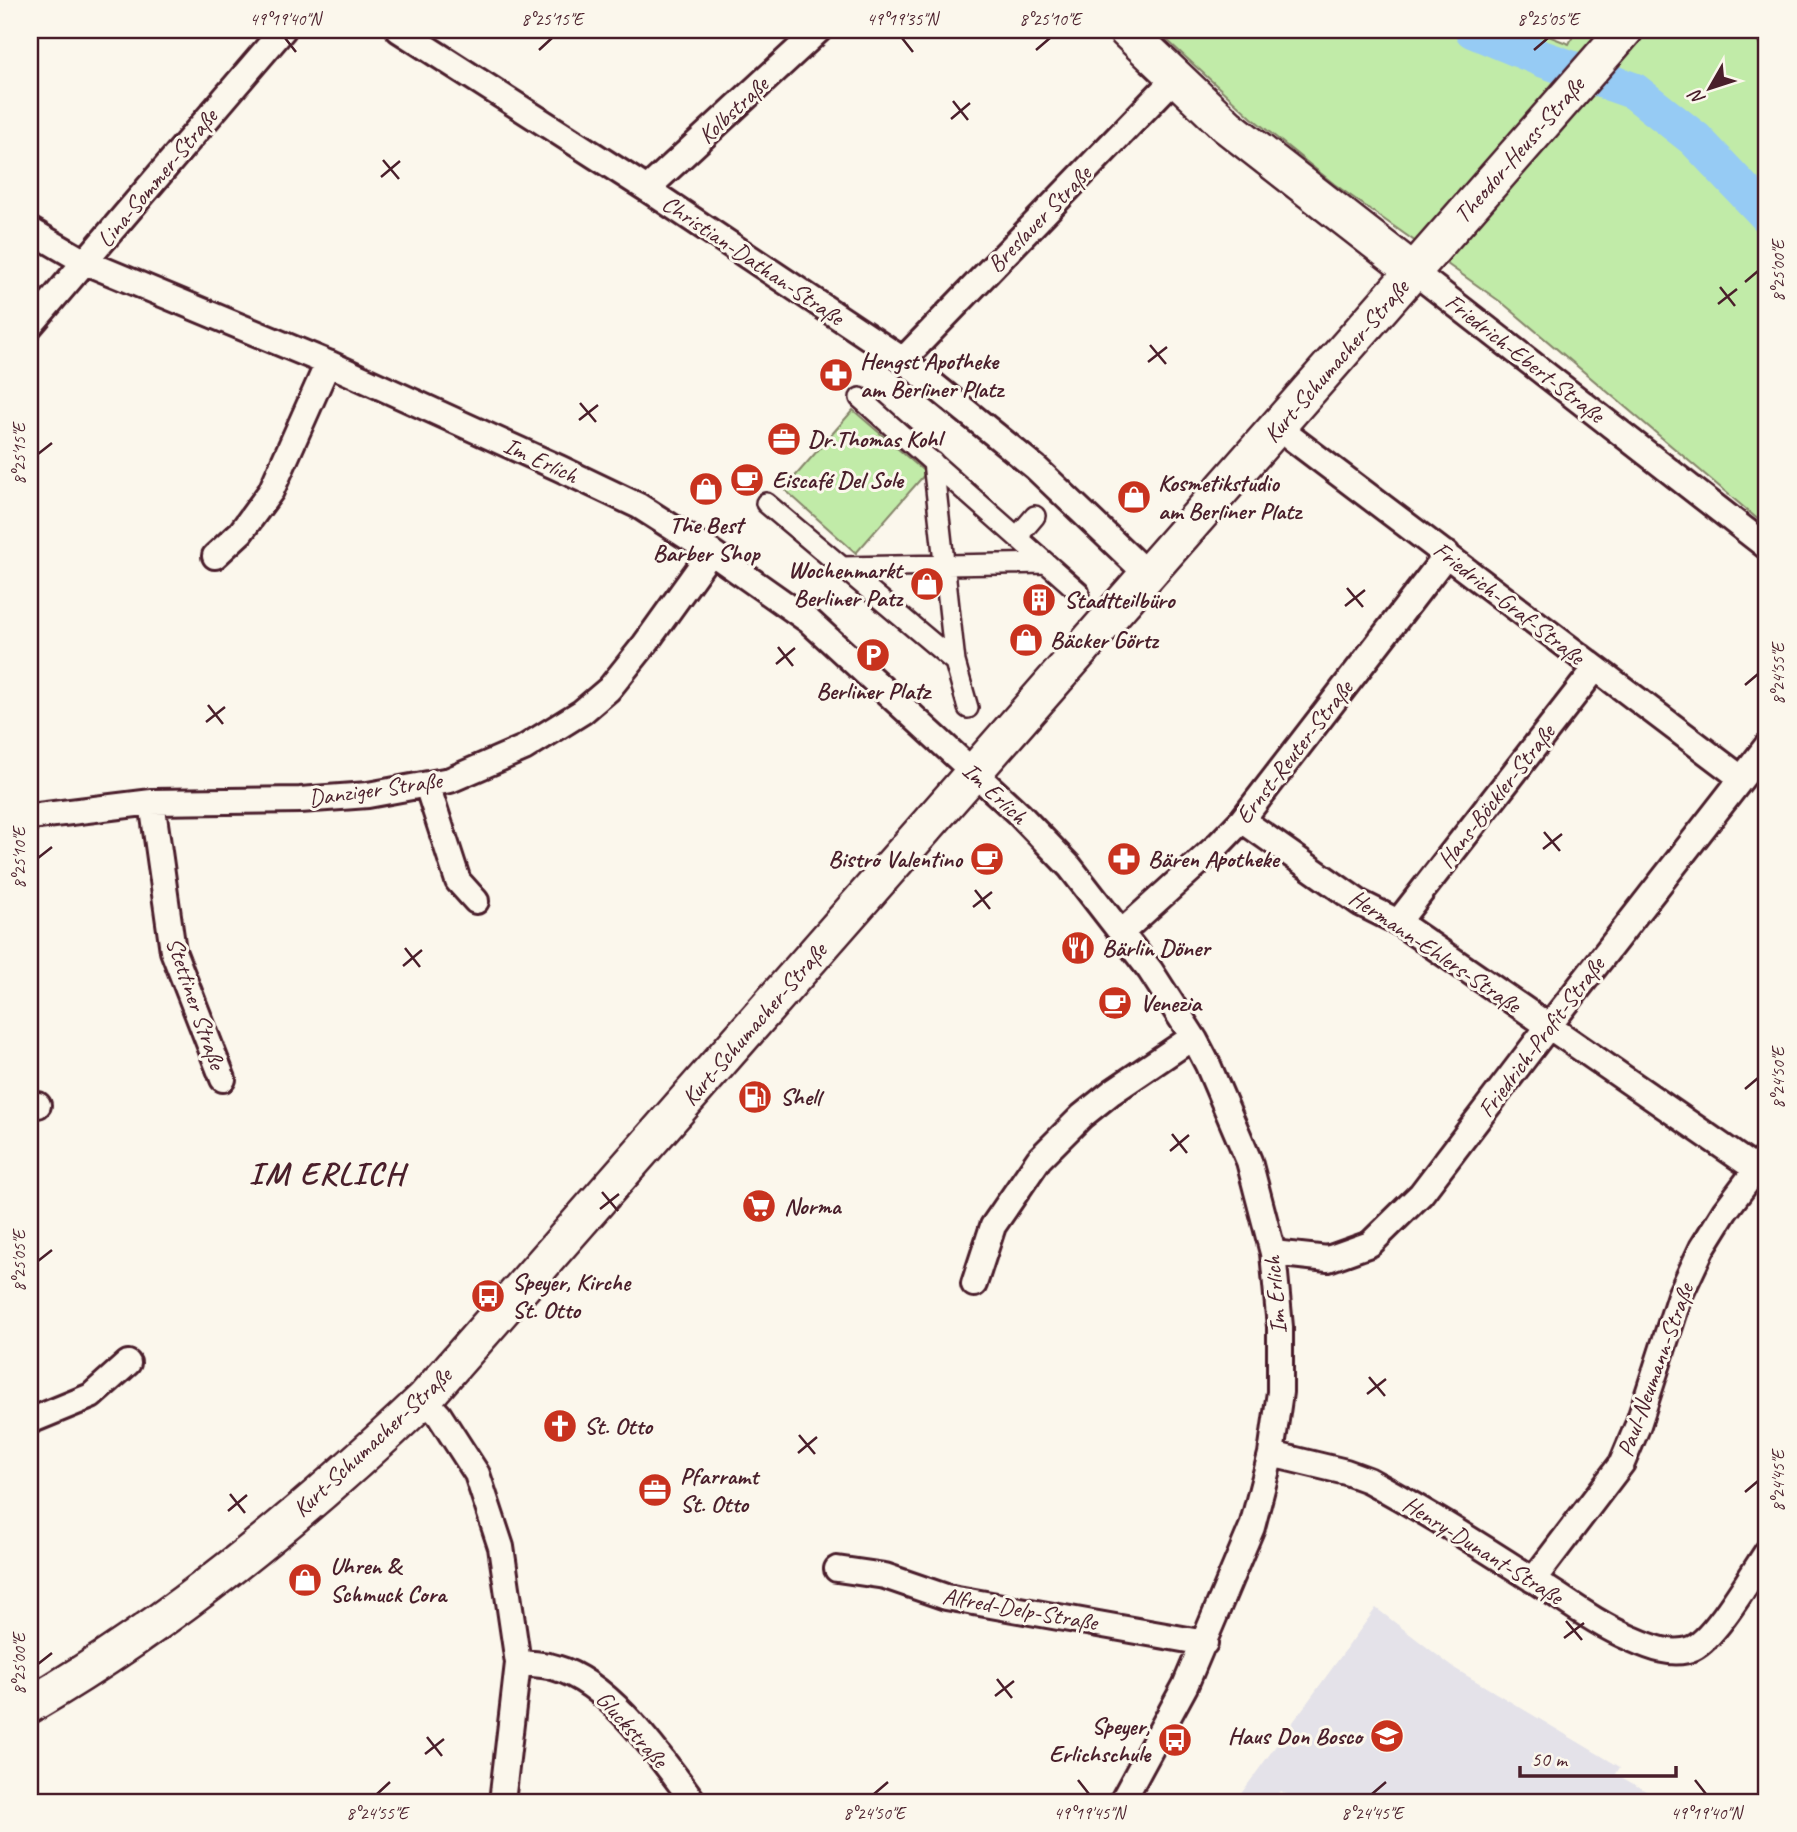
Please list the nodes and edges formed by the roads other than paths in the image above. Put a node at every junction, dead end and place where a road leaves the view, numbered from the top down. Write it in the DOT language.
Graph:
graph roads {
  1 [pos="283,30"];
  2 [pos="399,30"];
  3 [pos="819,30"];
  4 [pos="1126,30"];
  5 [pos="1622,33"];
  6 [pos="1175,78"];
  7 [pos="647,190"];
  8 [pos="30,230"];
  9 [pos="85,262"];
  10 [pos="1413,271"];
  11 [pos="30,326"];
  12 [pos="903,360"];
  13 [pos="328,363"];
  14 [pos="860,398"];
  15 [pos="1279,426"];
  16 [pos="933,463"];
  17 [pos="766,503"];
  18 [pos="1035,516"];
  19 [pos="1017,537"];
  20 [pos="1767,547"];
  21 [pos="711,552"];
  22 [pos="1447,554"];
  23 [pos="215,556"];
  24 [pos="1046,563"];
  25 [pos="944,565"];
  26 [pos="842,567"];
  27 [pos="1149,575"];
  28 [pos="1079,592"];
  29 [pos="955,662"];
  30 [pos="1595,670"];
  31 [pos="968,708"];
  32 [pos="1767,746"];
  33 [pos="975,773"];
  34 [pos="1741,778"];
  35 [pos="426,785"];
  36 [pos="152,802"];
  37 [pos="30,817"];
  38 [pos="1242,820"];
  39 [pos="476,901"];
  40 [pos="1398,922"];
  41 [pos="1122,932"];
  42 [pos="1548,1027"];
  43 [pos="1193,1037"];
  44 [pos="223,1079"];
  45 [pos="1764,1167"];
  46 [pos="1273,1253"];
  47 [pos="974,1284"];
  48 [pos="128,1363"];
  49 [pos="424,1399"];
  50 [pos="30,1421"];
  51 [pos="1271,1454"];
  52 [pos="1767,1552"];
  53 [pos="837,1569"];
  54 [pos="1533,1580"];
  55 [pos="1205,1643"];
  56 [pos="518,1663"];
  57 [pos="30,1705"];
  58 [pos="502,1802"];
  59 [pos="694,1802"];
  60 [pos="1122,1802"];
  1 -- 9 [label="street, Lina-Sommer-Straße"];
  2 -- 7 [label="street, Christian-Dathan-Straße"];
  3 -- 7 [label="street, Kolbstraße"];
  4 -- 6 [label="main road, Friedrich-Ebert-Straße"];
  5 -- 10 [label="main road, Theodor-Heuss-Straße"];
  6 -- 10 [label="main road, Friedrich-Ebert-Straße"];
  6 -- 12 [label="street, Breslauer Straße"];
  7 -- 12 [label="street, Christian-Dathan-Straße"];
  8 -- 9 [label="street, Im Erlich"];
  9 -- 11 [label="street, Lina-Sommer-Straße"];
  9 -- 13 [label="street, Im Erlich"];
  10 -- 15 [label="main road, Kurt-Schumacher-Straße"];
  10 -- 20 [label="street, Friedrich-Ebert-Straße"];
  12 -- 27 [label="street, Christian-Dathan-Straße"];
  13 -- 21 [label="street, Im Erlich"];
  13 -- 23 [label="street"];
  14 -- 16 [label="street"];
  15 -- 22 [label="street, Friedrich-Graf-Straße"];
  15 -- 27 [label="main road, Kurt-Schumacher-Straße"];
  16 -- 19 [label="street"];
  16 -- 25 [label="street"];
  17 -- 26 [label="street"];
  18 -- 19 [label="street"];
  19 -- 24 [label="street"];
  21 -- 33 [label="street, Im Erlich"];
  21 -- 35 [label="street, Danziger Straße"];
  22 -- 30 [label="street, Friedrich-Graf-Straße"];
  22 -- 38 [label="street, Ernst-Reuter-Straße"];
  24 -- 25 [label="street"];
  24 -- 28 [label="street"];
  25 -- 26 [label="street"];
  25 -- 29 [label="street"];
  26 -- 29 [label="street"];
  27 -- 33 [label="main road, Kurt-Schumacher-Straße"];
  29 -- 31 [label="street"];
  30 -- 34 [label="street, Friedrich-Graf-Straße"];
  30 -- 40 [label="street, Hans-Böckler-Straße"];
  32 -- 34 [label="street, Friedrich-Profit-Straße"];
  33 -- 41 [label="street, Im Erlich"];
  33 -- 49 [label="main road, Kurt-Schumacher-Straße"];
  34 -- 42 [label="street, Friedrich-Profit-Straße"];
  35 -- 36 [label="street, Danziger Straße"];
  35 -- 39 [label="street"];
  36 -- 37 [label="street, Danziger Straße"];
  36 -- 44 [label="street, Stettiner Straße"];
  38 -- 40 [label="street, Hermann-Ehlers-Straße"];
  38 -- 41 [label="street, Ernst-Reuter-Straße"];
  40 -- 42 [label="street, Hermann-Ehlers-Straße"];
  41 -- 43 [label="street, Im Erlich"];
  42 -- 45 [label="street, Hermann-Ehlers-Straße"];
  42 -- 46 [label="street, Friedrich-Profit-Straße"];
  43 -- 46 [label="street, Im Erlich"];
  43 -- 47 [label="street"];
  45 -- 54 [label="street, Paul-Neumann-Straße"];
  46 -- 51 [label="street, Im Erlich"];
  48 -- 50 [label="street"];
  49 -- 56 [label="street"];
  49 -- 57 [label="main road, Kurt-Schumacher-Straße"];
  51 -- 54 [label="street, Henry-Dunant-Straße"];
  51 -- 55 [label="street, Im Erlich"];
  52 -- 54 [label="street, Henry-Dunant-Straße"];
  53 -- 55 [label="street, Alfred-Delp-Straße"];
  55 -- 60 [label="street, Im Erlich"];
  56 -- 58 [label="street"];
  56 -- 59 [label="street, Gluckstraße"];
}
